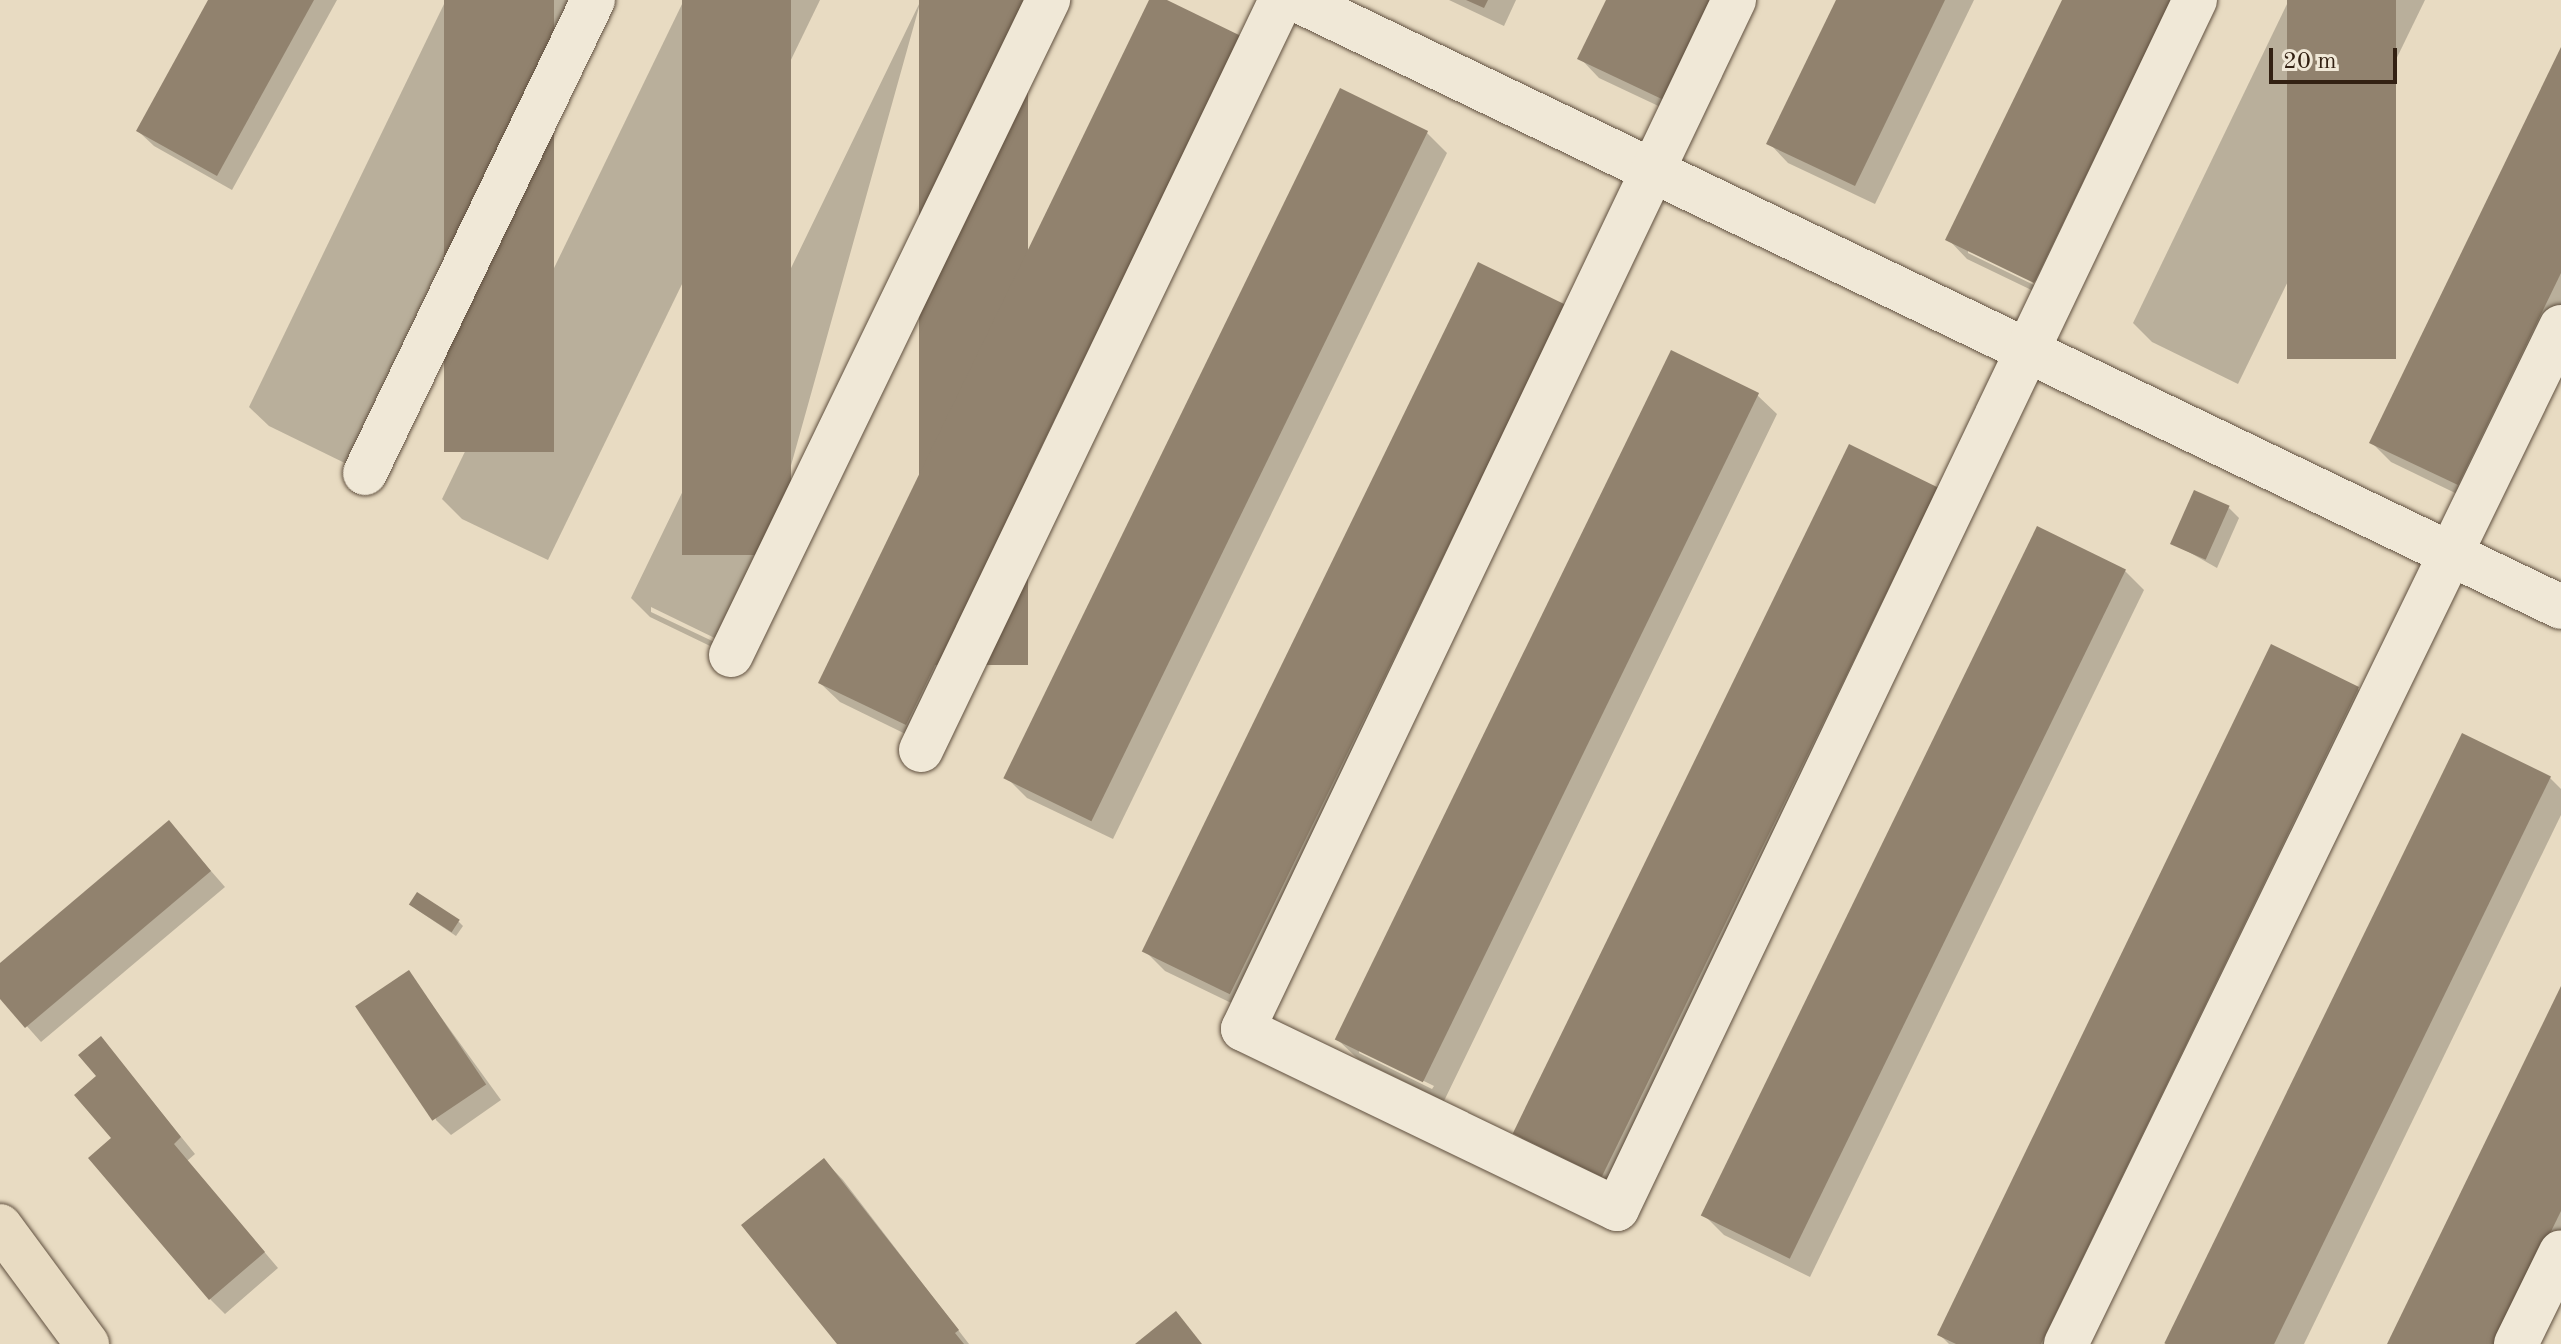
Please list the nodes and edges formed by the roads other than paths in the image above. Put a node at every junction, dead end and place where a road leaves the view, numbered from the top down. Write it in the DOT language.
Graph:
graph roads {
  1 [pos="593,0"];
  2 [pos="1048,0"];
  3 [pos="1281,0"];
  4 [pos="1297,0"];
  5 [pos="1734,0"];
  6 [pos="2195,0"];
  7 [pos="1651,171"];
  8 [pos="2561,327"];
  9 [pos="2025,350"];
  10 [pos="365,473"];
  11 [pos="2450,554"];
  12 [pos="2561,607"];
  13 [pos="731,655"];
  14 [pos="921,750"];
  15 [pos="0,1226"];
  16 [pos="2561,1252"];
  17 [pos="87,1344"];
  18 [pos="2066,1344"];
  19 [pos="2516,1344"];
  1 -- 10 [label="lane"];
  2 -- 13 [label="lane"];
  3 -- 14 [label="lane"];
  4 -- 7 [label="lane"];
  5 -- 7 [label="lane"];
  6 -- 9 [label="lane"];
  7 -- 9 [label="lane"];
  7 -- 9 [label="lane"];
  8 -- 11 [label="lane"];
  9 -- 11 [label="lane"];
  11 -- 12 [label="lane"];
  11 -- 18 [label="lane"];
  15 -- 17 [label="main road"];
  16 -- 19 [label="lane"];
}
